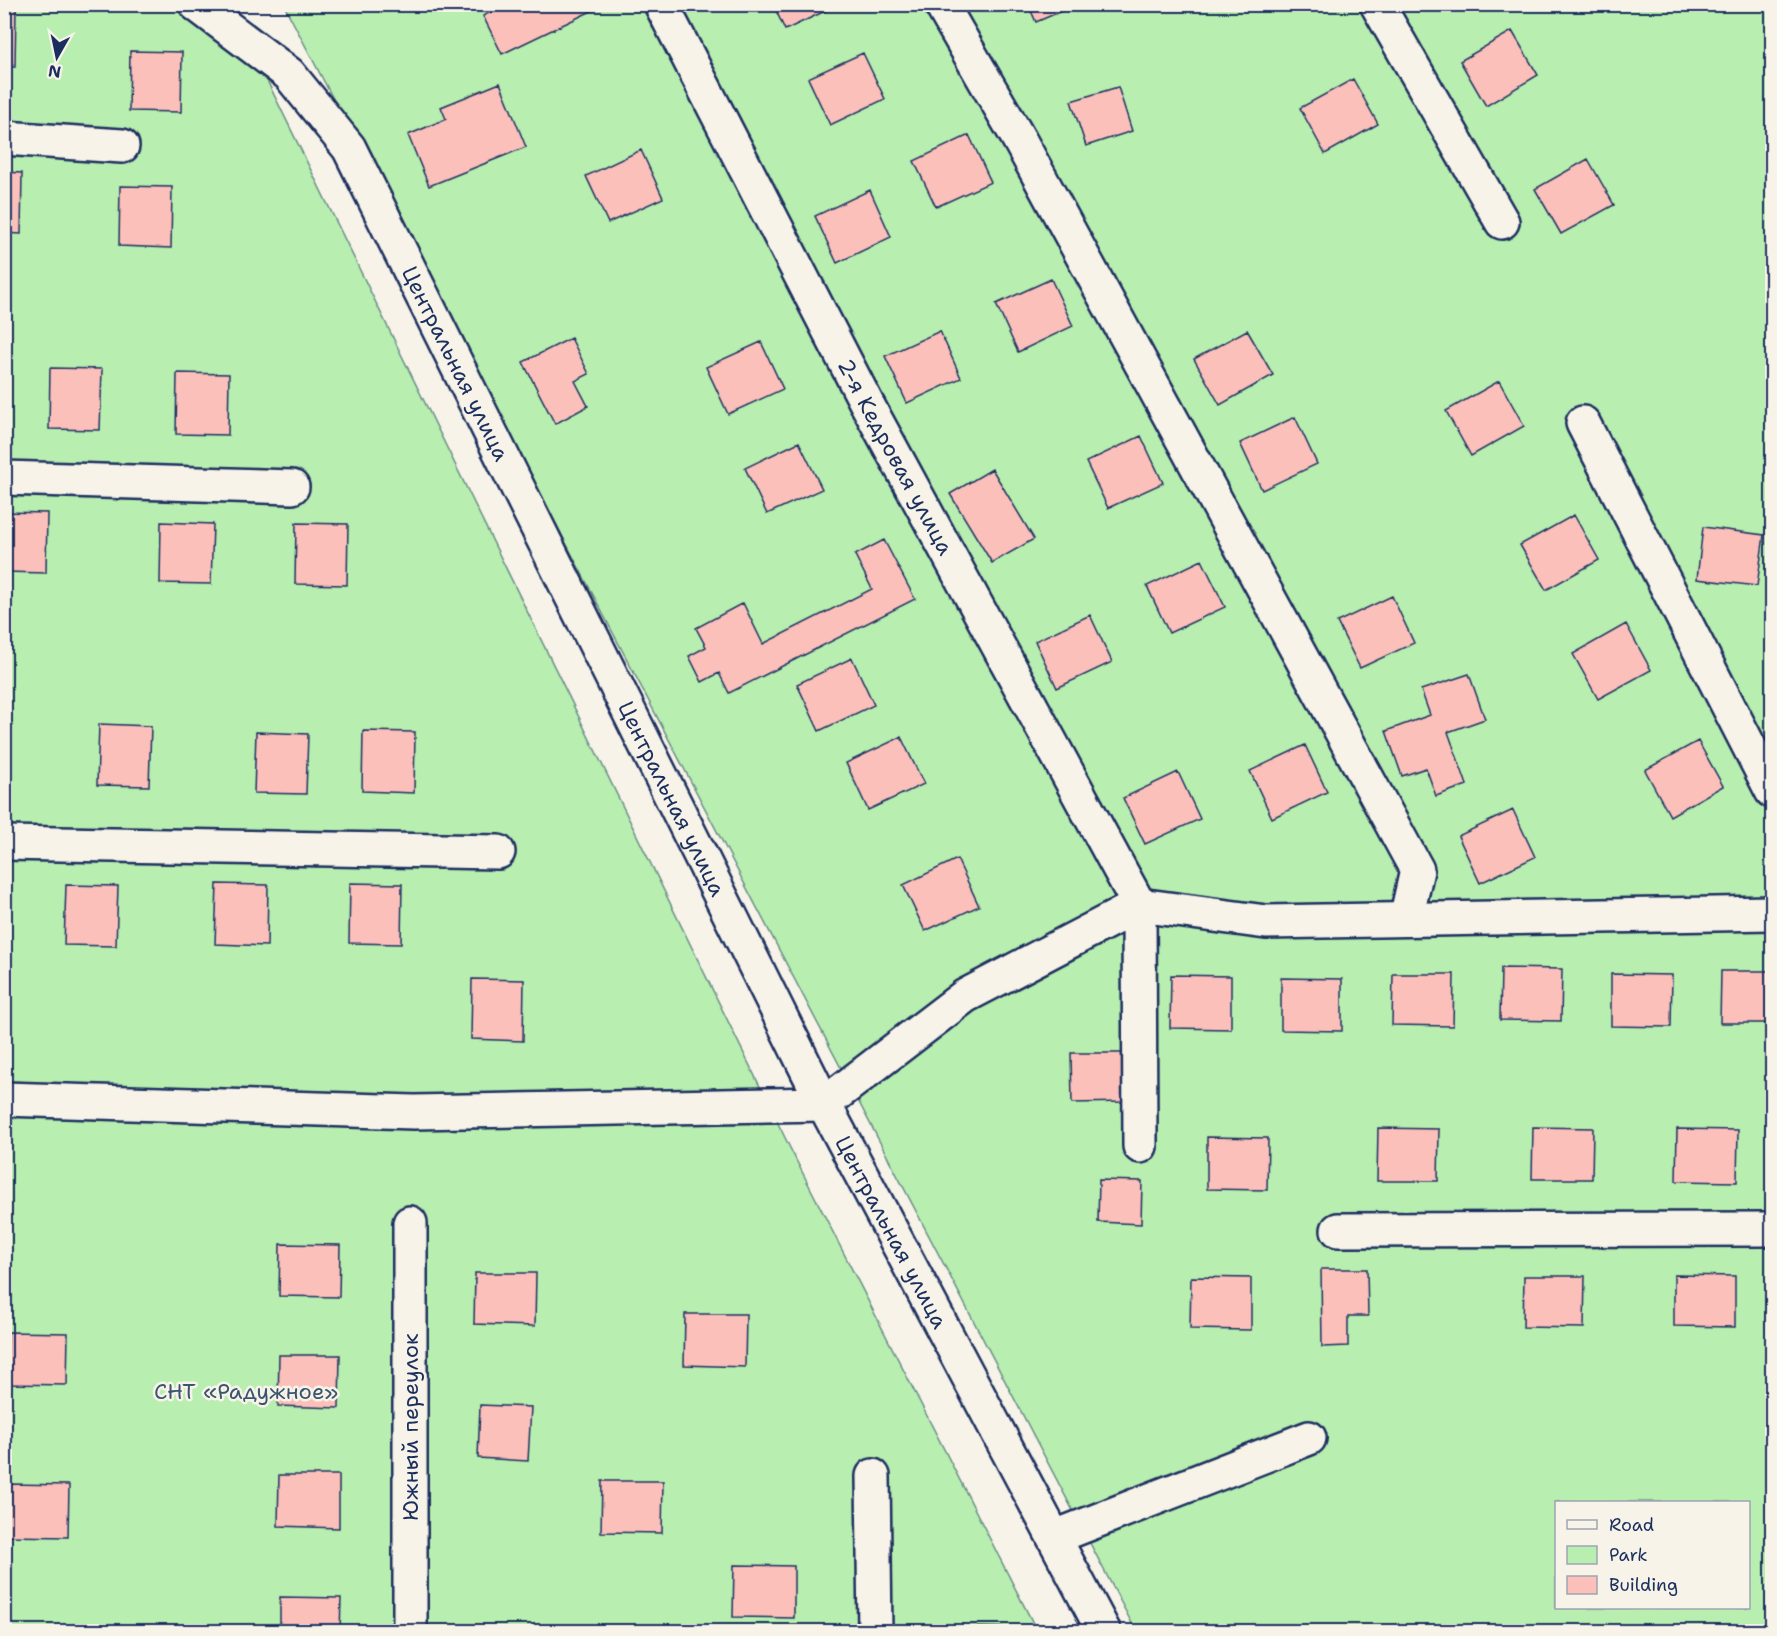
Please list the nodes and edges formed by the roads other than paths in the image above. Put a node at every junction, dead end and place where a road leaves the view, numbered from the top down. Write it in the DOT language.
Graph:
graph roads {
  1 [pos="196,4"];
  2 [pos="661,4"];
  3 [pos="941,4"];
  4 [pos="1377,4"];
  5 [pos="4,138"];
  6 [pos="122,146"];
  7 [pos="1502,222"];
  8 [pos="1583,423"];
  9 [pos="4,478"];
  10 [pos="292,487"];
  11 [pos="1773,790"];
  12 [pos="4,843"];
  13 [pos="498,852"];
  14 [pos="1139,905"];
  15 [pos="1773,913"];
  16 [pos="1406,919"];
  17 [pos="4,1099"];
  18 [pos="824,1104"];
  19 [pos="1140,1146"];
  20 [pos="410,1223"];
  21 [pos="1773,1229"];
  22 [pos="1338,1230"];
  23 [pos="1309,1438"];
  24 [pos="873,1476"];
  25 [pos="1055,1537"];
  26 [pos="410,1632"];
  27 [pos="875,1632"];
  28 [pos="1104,1632"];
  1 -- 18 [label="street, Центральная улица"];
  2 -- 14 [label="street, 2-я Кедровая улица"];
  3 -- 16 [label="street"];
  4 -- 7 [label="street"];
  5 -- 6 [label="street"];
  8 -- 11 [label="street"];
  9 -- 10 [label="street"];
  12 -- 13 [label="street"];
  14 -- 16 [label="street"];
  14 -- 18 [label="street"];
  14 -- 19 [label="street"];
  15 -- 16 [label="street"];
  17 -- 18 [label="street"];
  18 -- 25 [label="street, Центральная улица"];
  20 -- 26 [label="street, Южный переулок"];
  21 -- 22 [label="street"];
  23 -- 25 [label="street"];
  24 -- 27 [label="street"];
  25 -- 28 [label="street, Центральная улица"];
}
